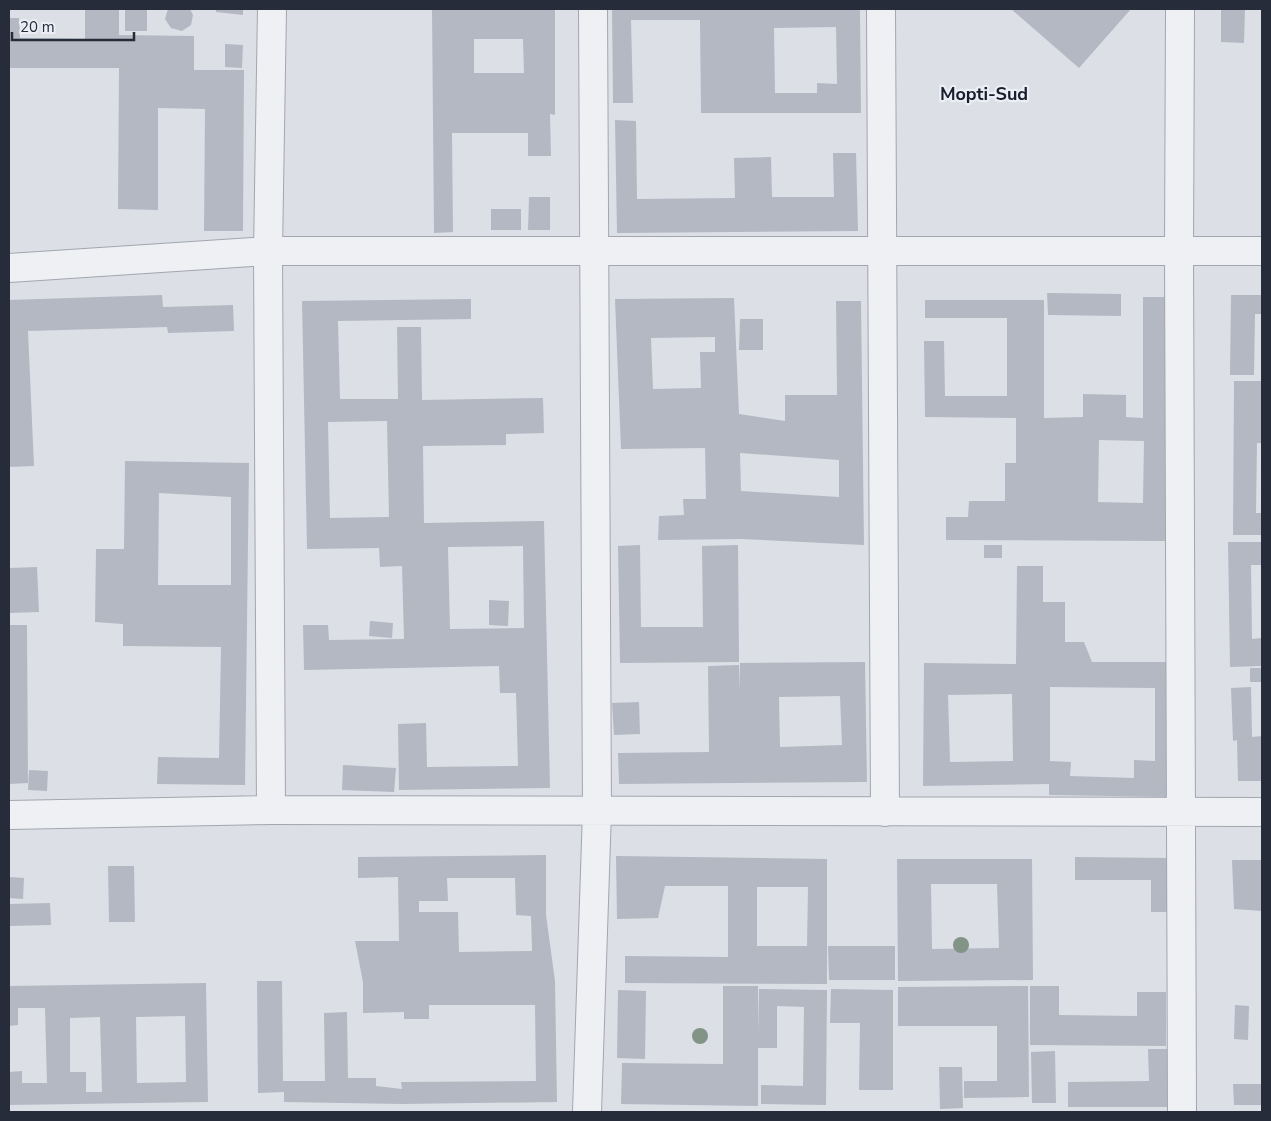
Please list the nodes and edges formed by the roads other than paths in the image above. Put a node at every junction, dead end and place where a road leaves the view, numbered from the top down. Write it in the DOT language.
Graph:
graph roads {
  1 [pos="272,9"];
  2 [pos="593,9"];
  3 [pos="881,9"];
  4 [pos="1180,9"];
  5 [pos="882,250"];
  6 [pos="268,251"];
  7 [pos="594,251"];
  8 [pos="1179,251"];
  9 [pos="1262,251"];
  10 [pos="9,268"];
  11 [pos="271,810"];
  12 [pos="597,811"];
  13 [pos="885,812"];
  14 [pos="1182,812"];
  15 [pos="1262,812"];
  16 [pos="9,815"];
  17 [pos="586,1112"];
  18 [pos="1182,1112"];
  1 -- 6 [label="street"];
  2 -- 7 [label="street"];
  3 -- 5 [label="street"];
  4 -- 8 [label="street"];
  5 -- 7 [label="street"];
  5 -- 8 [label="street"];
  5 -- 13 [label="street"];
  6 -- 7 [label="street"];
  6 -- 10 [label="street"];
  6 -- 11 [label="street"];
  7 -- 12 [label="street"];
  8 -- 9 [label="street"];
  8 -- 14 [label="street"];
  11 -- 12 [label="street"];
  11 -- 16 [label="street"];
  12 -- 13 [label="street"];
  12 -- 17 [label="street"];
  13 -- 14 [label="street"];
  14 -- 15 [label="street"];
  14 -- 18 [label="street"];
}
